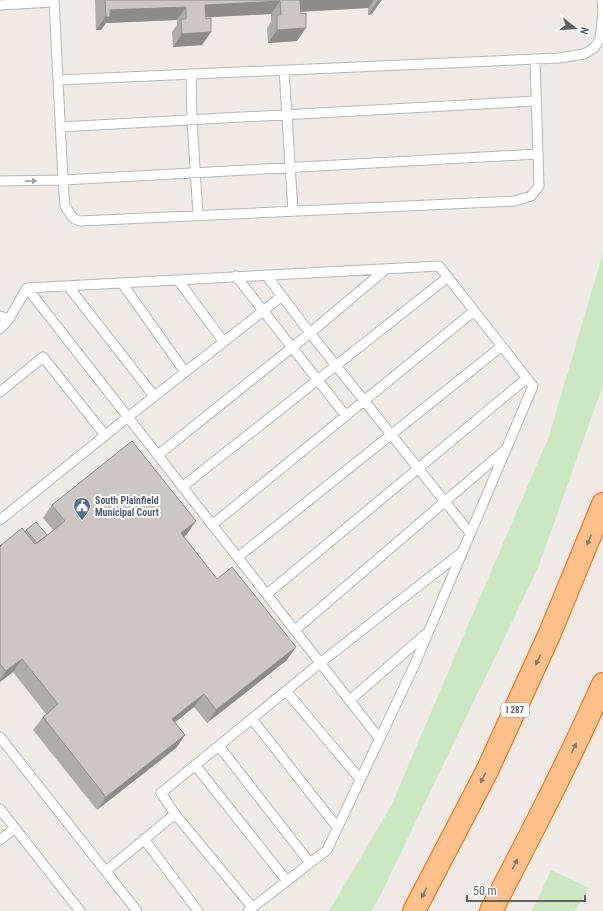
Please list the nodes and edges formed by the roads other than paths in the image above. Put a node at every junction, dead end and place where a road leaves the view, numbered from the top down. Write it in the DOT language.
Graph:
graph roads {
  1 [pos="602,0"];
  2 [pos="54,1"];
  3 [pos="0,5"];
  4 [pos="534,59"];
  5 [pos="284,70"];
  6 [pos="191,74"];
  7 [pos="58,80"];
  8 [pos="536,101"];
  9 [pos="286,115"];
  10 [pos="192,120"];
  11 [pos="60,127"];
  12 [pos="538,154"];
  13 [pos="289,168"];
  14 [pos="195,173"];
  15 [pos="63,180"];
  16 [pos="0,182"];
  17 [pos="292,211"];
  18 [pos="198,215"];
  19 [pos="386,269"];
  20 [pos="266,275"];
  21 [pos="236,276"];
  22 [pos="448,277"];
  23 [pos="178,280"];
  24 [pos="122,283"];
  25 [pos="68,286"];
  26 [pos="27,288"];
  27 [pos="282,296"];
  28 [pos="263,310"];
  29 [pos="474,311"];
  30 [pos="0,316"];
  31 [pos="9,319"];
  32 [pos="0,330"];
  33 [pos="310,333"];
  34 [pos="224,342"];
  35 [pos="502,346"];
  36 [pos="292,347"];
  37 [pos="336,365"];
  38 [pos="185,372"];
  39 [pos="527,378"];
  40 [pos="318,380"];
  41 [pos="0,392"];
  42 [pos="154,396"];
  43 [pos="364,401"];
  44 [pos="346,416"];
  45 [pos="128,417"];
  46 [pos="105,435"];
  47 [pos="391,435"];
  48 [pos="506,449"];
  49 [pos="158,455"];
  50 [pos="418,468"];
  51 [pos="182,486"];
  52 [pos="444,502"];
  53 [pos="603,504"];
  54 [pos="0,520"];
  55 [pos="212,525"];
  56 [pos="470,533"];
  57 [pos="462,551"];
  58 [pos="238,557"];
  59 [pos="267,594"];
  60 [pos="295,630"];
  61 [pos="429,631"];
  62 [pos="320,663"];
  63 [pos="603,684"];
  64 [pos="286,691"];
  65 [pos="350,700"];
  66 [pos="252,719"];
  67 [pos="0,737"];
  68 [pos="379,738"];
  69 [pos="218,746"];
  70 [pos="195,765"];
  71 [pos="360,779"];
  72 [pos="0,809"];
  73 [pos="175,814"];
  74 [pos="337,827"];
  75 [pos="15,828"];
  76 [pos="144,839"];
  77 [pos="0,840"];
  78 [pos="310,863"];
  79 [pos="106,871"];
  80 [pos="287,881"];
  81 [pos="250,909"];
  82 [pos="80,911"];
  83 [pos="137,911"];
  84 [pos="198,911"];
  85 [pos="414,911"];
  86 [pos="491,911"];
  1 -- 4 [label="lane"];
  2 -- 3 [label="lane"];
  2 -- 7 [label="lane"];
  4 -- 5 [label="lane"];
  4 -- 8 [label="lane"];
  5 -- 6 [label="lane"];
  5 -- 9 [label="lane"];
  6 -- 7 [label="lane"];
  6 -- 10 [label="lane"];
  7 -- 11 [label="lane"];
  8 -- 9 [label="lane"];
  8 -- 12 [label="lane"];
  9 -- 10 [label="lane"];
  9 -- 13 [label="lane"];
  10 -- 11 [label="lane"];
  10 -- 14 [label="lane"];
  11 -- 15 [label="lane"];
  12 -- 13 [label="lane"];
  12 -- 17 [label="lane"];
  13 -- 14 [label="lane"];
  13 -- 17 [label="lane"];
  14 -- 15 [label="lane"];
  14 -- 18 [label="lane"];
  16 -- 15 [label="lane, one-way"];
  15 -- 18 [label="lane"];
  17 -- 18 [label="lane"];
  19 -- 20 [label="lane"];
  19 -- 22 [label="lane"];
  19 -- 33 [label="lane"];
  20 -- 21 [label="lane"];
  20 -- 27 [label="lane"];
  21 -- 23 [label="lane"];
  21 -- 28 [label="lane"];
  22 -- 29 [label="lane"];
  22 -- 37 [label="lane"];
  23 -- 24 [label="lane"];
  23 -- 34 [label="lane"];
  24 -- 25 [label="lane"];
  24 -- 38 [label="lane"];
  25 -- 26 [label="lane"];
  25 -- 42 [label="lane"];
  26 -- 31 [label="lane"];
  26 -- 45 [label="lane"];
  27 -- 28 [label="lane"];
  27 -- 33 [label="lane"];
  28 -- 34 [label="lane"];
  28 -- 36 [label="lane"];
  29 -- 35 [label="lane"];
  29 -- 43 [label="lane"];
  30 -- 31 [label="lane"];
  31 -- 32 [label="lane"];
  33 -- 36 [label="lane"];
  33 -- 37 [label="lane"];
  34 -- 38 [label="lane"];
  35 -- 39 [label="lane"];
  35 -- 47 [label="lane"];
  36 -- 40 [label="lane"];
  36 -- 49 [label="lane"];
  37 -- 40 [label="lane"];
  37 -- 43 [label="lane"];
  38 -- 42 [label="lane"];
  39 -- 48 [label="lane"];
  39 -- 50 [label="lane"];
  40 -- 44 [label="lane"];
  40 -- 51 [label="lane"];
  41 -- 46 [label="lane"];
  42 -- 45 [label="lane"];
  43 -- 44 [label="lane"];
  43 -- 47 [label="lane"];
  44 -- 55 [label="lane"];
  45 -- 46 [label="lane"];
  45 -- 49 [label="lane"];
  46 -- 54 [label="lane"];
  47 -- 50 [label="lane"];
  47 -- 58 [label="lane"];
  48 -- 52 [label="lane"];
  48 -- 56 [label="lane"];
  49 -- 51 [label="lane"];
  50 -- 52 [label="lane"];
  50 -- 59 [label="lane"];
  51 -- 55 [label="lane"];
  52 -- 56 [label="lane"];
  52 -- 60 [label="lane"];
  53 -- 85 [label="highway, I 287, one-way"];
  55 -- 58 [label="lane"];
  56 -- 57 [label="lane"];
  57 -- 61 [label="lane"];
  57 -- 62 [label="lane"];
  58 -- 59 [label="lane"];
  59 -- 60 [label="lane"];
  60 -- 62 [label="lane"];
  61 -- 65 [label="lane"];
  61 -- 68 [label="lane"];
  62 -- 64 [label="lane"];
  62 -- 65 [label="lane"];
  86 -- 63 [label="highway, one-way"];
  64 -- 66 [label="lane"];
  64 -- 71 [label="lane"];
  65 -- 68 [label="lane"];
  66 -- 69 [label="lane"];
  66 -- 74 [label="lane"];
  67 -- 79 [label="lane"];
  68 -- 71 [label="lane"];
  69 -- 70 [label="lane"];
  69 -- 78 [label="lane"];
  70 -- 73 [label="lane"];
  70 -- 80 [label="lane"];
  71 -- 74 [label="lane"];
  72 -- 75 [label="lane"];
  73 -- 76 [label="lane"];
  73 -- 81 [label="lane"];
  74 -- 78 [label="lane"];
  75 -- 77 [label="lane"];
  75 -- 82 [label="lane"];
  76 -- 79 [label="lane"];
  76 -- 84 [label="lane"];
  78 -- 80 [label="lane"];
  79 -- 83 [label="lane"];
  80 -- 81 [label="lane"];
}
